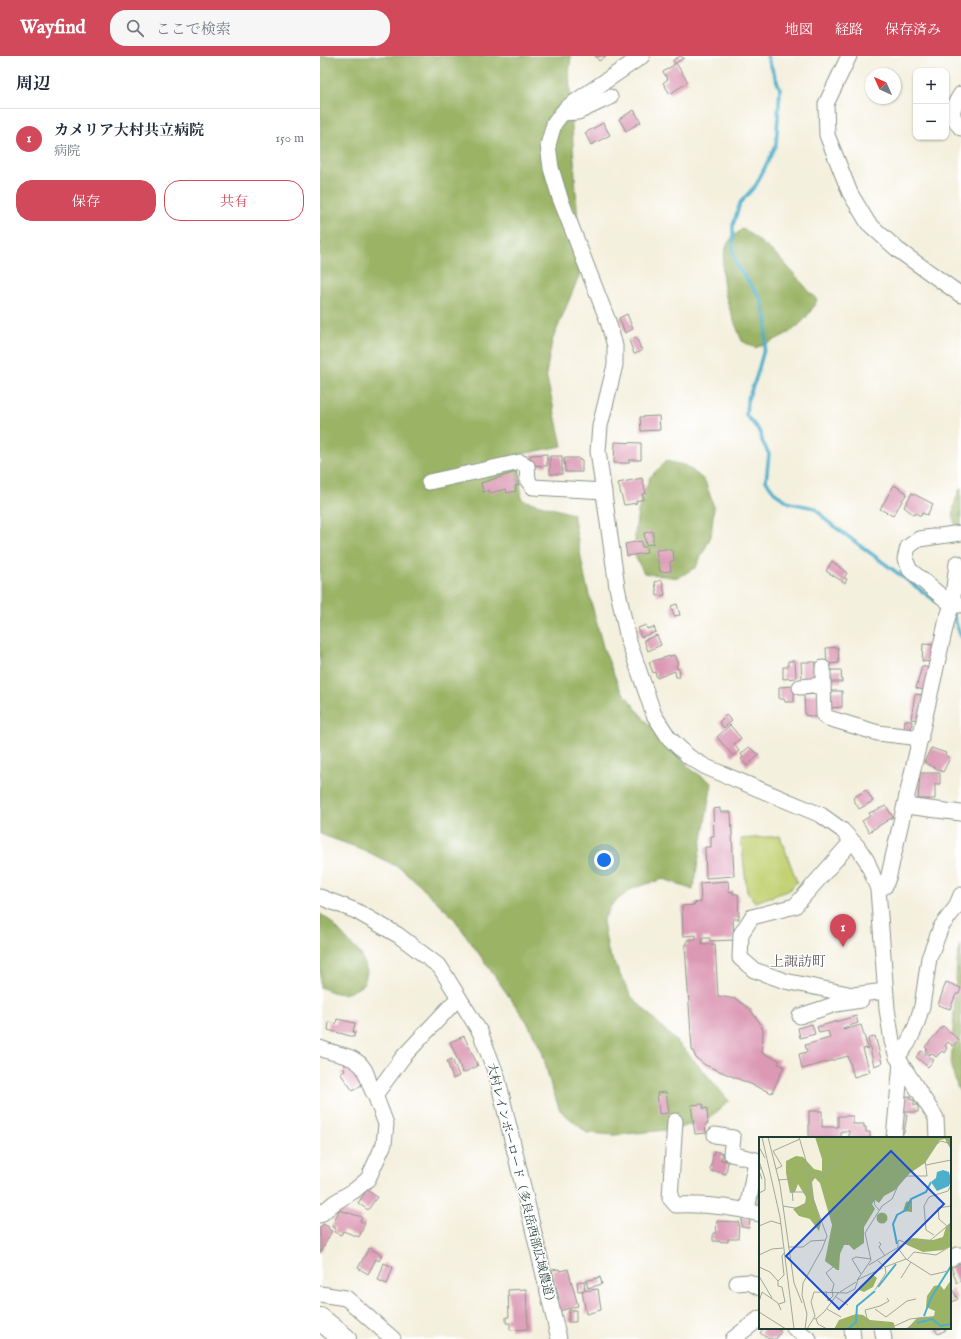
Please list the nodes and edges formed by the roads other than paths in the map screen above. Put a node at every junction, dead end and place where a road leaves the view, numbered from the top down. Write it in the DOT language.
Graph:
graph roads {
  1 [pos="642,56"];
  2 [pos="849,56"];
  3 [pos="961,94"];
  4 [pos="610,97"];
  5 [pos="562,113"];
  6 [pos="961,128"];
  7 [pos="961,295"];
  8 [pos="429,482"];
  9 [pos="604,491"];
  10 [pos="961,533"];
  11 [pos="957,563"];
  12 [pos="954,607"];
  13 [pos="823,668"];
  14 [pos="823,685"];
  15 [pos="800,687"];
  16 [pos="922,738"];
  17 [pos="906,806"];
  18 [pos="961,813"];
  19 [pos="852,841"];
  20 [pos="878,889"];
  21 [pos="961,895"];
  22 [pos="320,896"];
  23 [pos="885,994"];
  24 [pos="458,998"];
  25 [pos="800,1016"];
  26 [pos="320,1048"];
  27 [pos="899,1060"];
  28 [pos="375,1095"];
  29 [pos="675,1121"];
  30 [pos="715,1135"];
  31 [pos="894,1137"];
  32 [pos="938,1137"];
  33 [pos="754,1213"];
  34 [pos="320,1215"];
  35 [pos="961,1255"];
  36 [pos="951,1258"];
  37 [pos="737,1283"];
  38 [pos="759,1287"];
  39 [pos="320,1294"];
  40 [pos="759,1319"];
  41 [pos="322,1321"];
  42 [pos="795,1329"];
  43 [pos="852,1329"];
  44 [pos="882,1329"];
  45 [pos="345,1339"];
  46 [pos="393,1339"];
  47 [pos="559,1339"];
  48 [pos="733,1339"];
  49 [pos="808,1339"];
  50 [pos="853,1339"];
  51 [pos="884,1339"];
  1 -- 5 [label="street"];
  2 -- 7 [label="street"];
  3 -- 6 [label="street"];
  4 -- 5 [label="street"];
  5 -- 9 [label="street"];
  8 -- 9 [label="street"];
  9 -- 19 [label="street"];
  10 -- 12 [label="street"];
  11 -- 12 [label="street"];
  12 -- 16 [label="street"];
  13 -- 14 [label="street"];
  14 -- 15 [label="street"];
  14 -- 16 [label="street"];
  16 -- 17 [label="street"];
  17 -- 18 [label="street"];
  17 -- 20 [label="street"];
  19 -- 20 [label="street"];
  19 -- 23 [label="street"];
  20 -- 23 [label="street"];
  21 -- 27 [label="street"];
  22 -- 24 [label="street, 大村レインボーロード（多良岳西部広域農道）"];
  23 -- 25 [label="street"];
  23 -- 27 [label="street"];
  24 -- 28 [label="street"];
  24 -- 47 [label="street, 大村レインボーロード（多良岳西部広域農道）"];
  26 -- 28 [label="street"];
  27 -- 31 [label="street"];
  27 -- 32 [label="street"];
  28 -- 34 [label="street"];
  29 -- 33 [label="street"];
  30 -- 33 [label="street"];
  35 -- 36 [label="street"];
  37 -- 38 [label="street"];
  39 -- 46 [label="street"];
  40 -- 48 [label="street"];
  41 -- 45 [label="highway"];
  42 -- 49 [label="street"];
  43 -- 50 [label="street"];
  44 -- 51 [label="street"];
}
